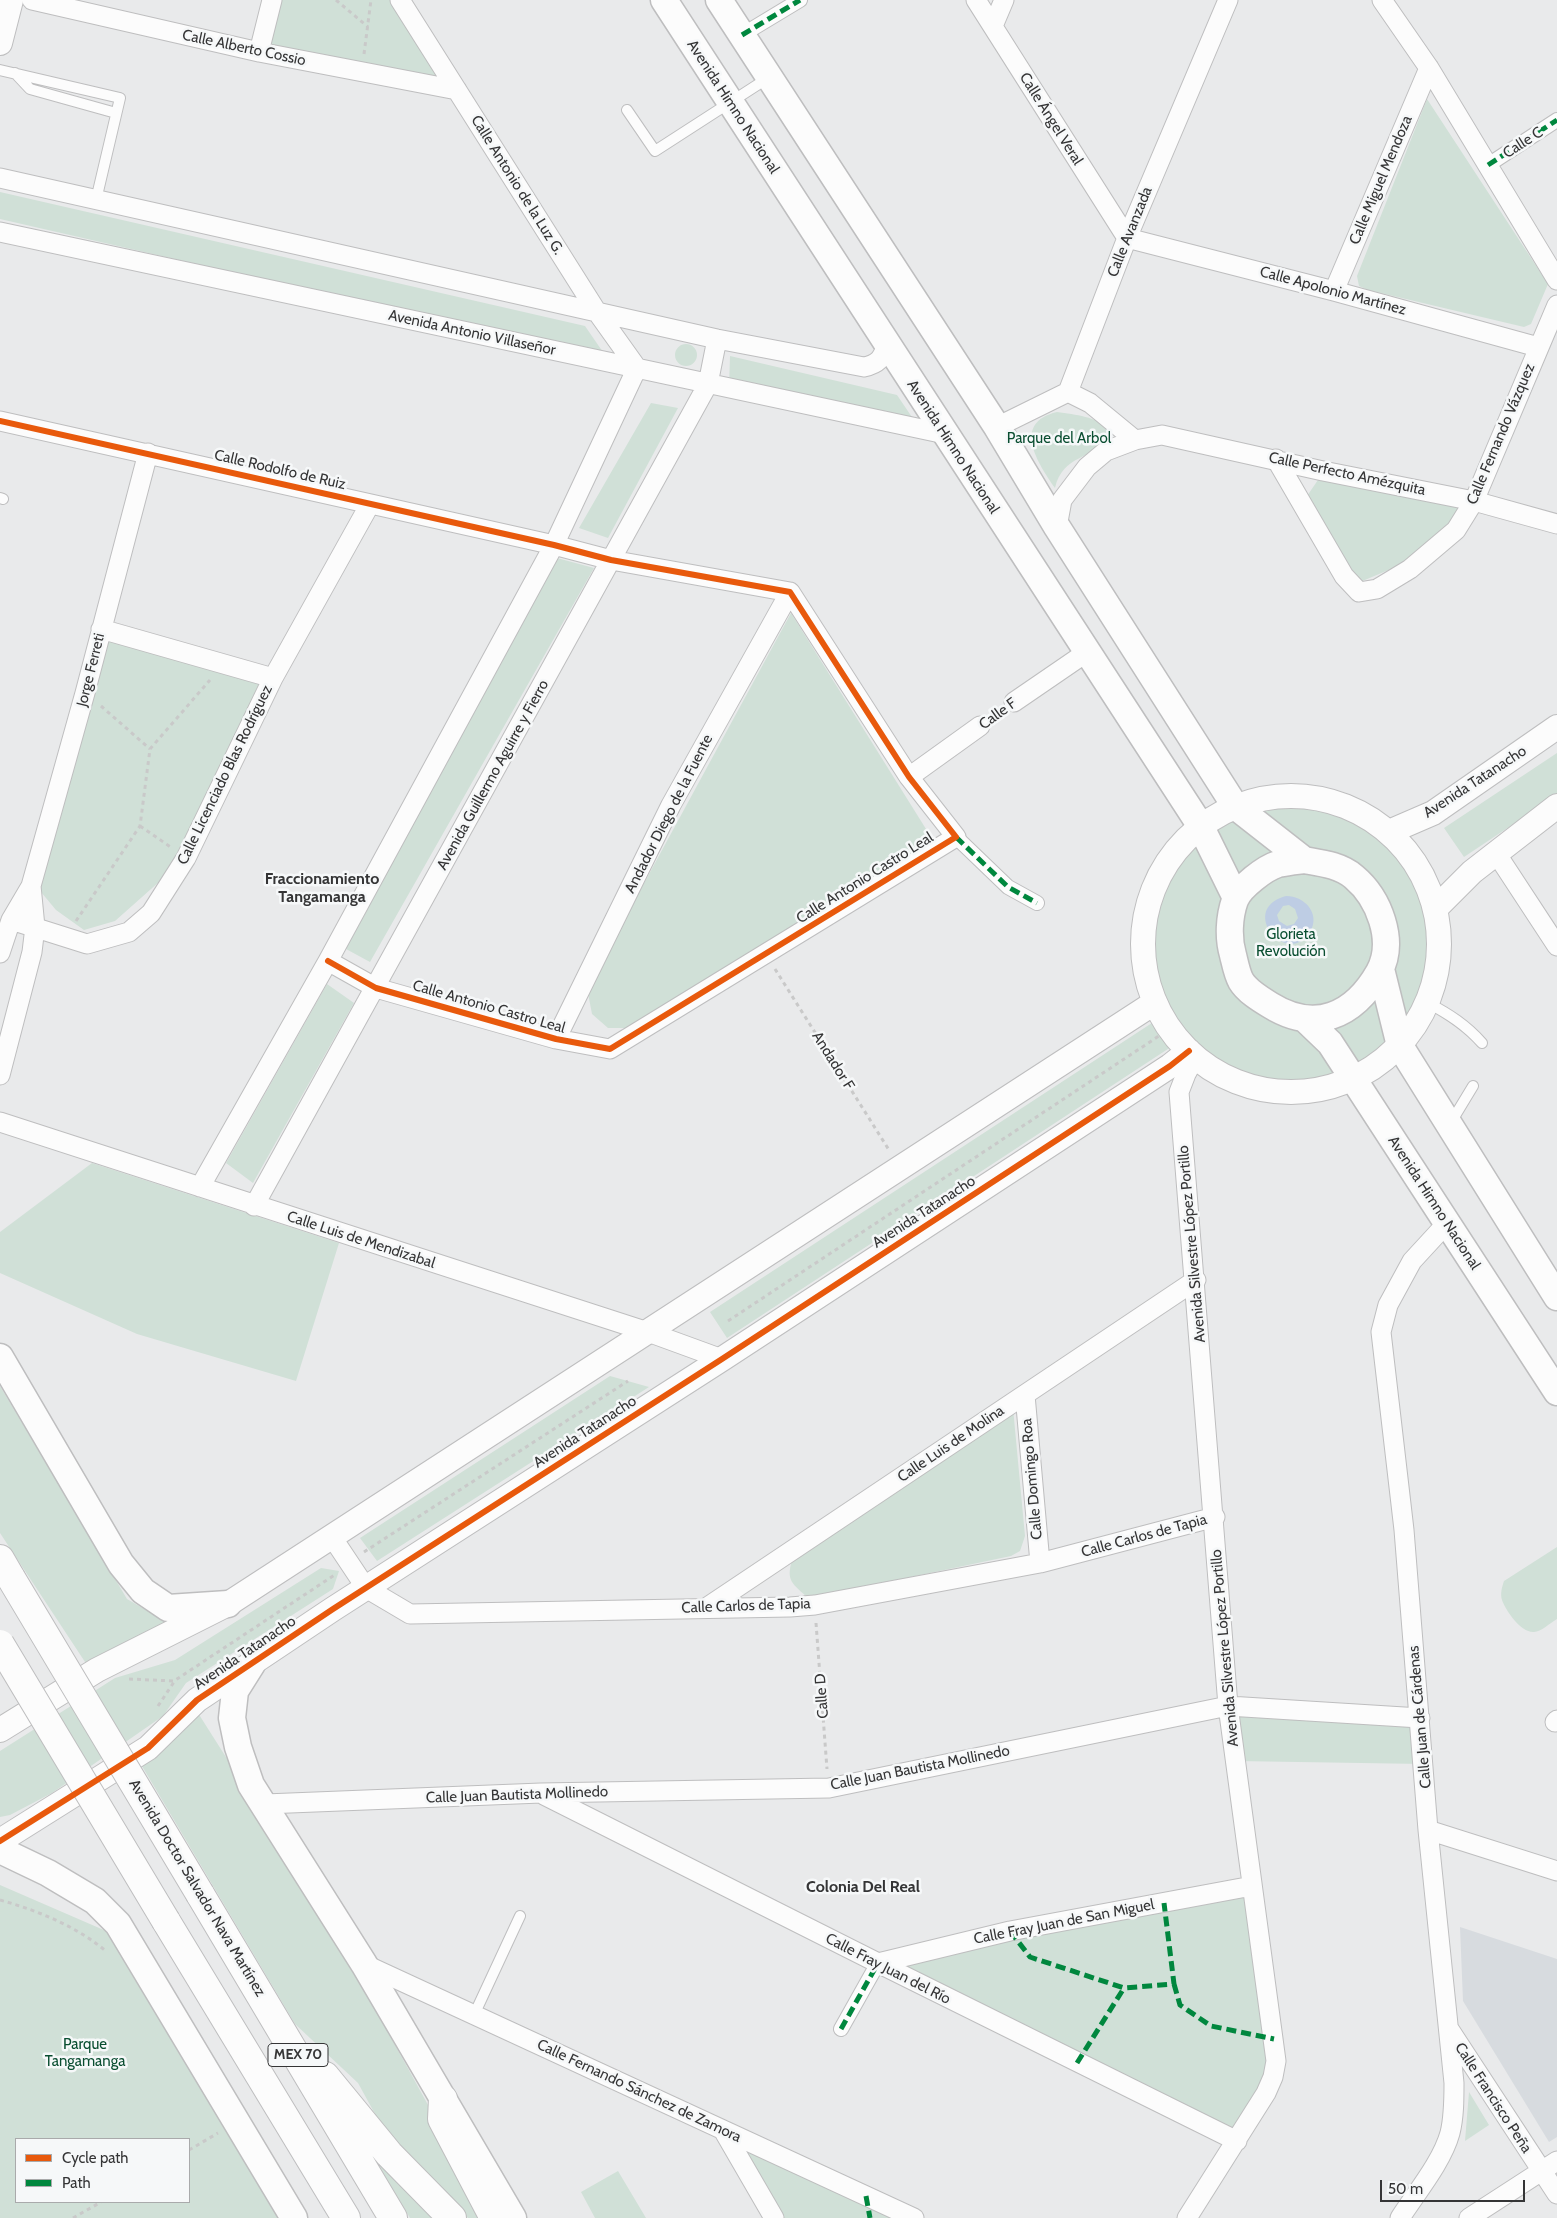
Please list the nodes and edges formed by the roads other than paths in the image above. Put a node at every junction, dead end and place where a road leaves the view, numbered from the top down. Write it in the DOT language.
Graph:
graph roads {
  1 [pos="11,0"];
  2 [pos="32,0"];
  3 [pos="272,0"];
  4 [pos="400,0"];
  5 [pos="664,0"];
  6 [pos="719,0"];
  7 [pos="800,0"];
  8 [pos="976,0"];
  9 [pos="1004,0"];
  10 [pos="1228,0"];
  11 [pos="1382,0"];
  12 [pos="993,26"];
  13 [pos="742,35"];
  14 [pos="0,43"];
  15 [pos="259,52"];
  16 [pos="1429,68"];
  17 [pos="0,70"];
  18 [pos="14,73"];
  19 [pos="768,77"];
  20 [pos="457,90"];
  21 [pos="730,102"];
  22 [pos="627,110"];
  23 [pos="116,113"];
  24 [pos="1557,120"];
  25 [pos="1488,165"];
  26 [pos="0,178"];
  27 [pos="96,200"];
  28 [pos="0,232"];
  29 [pos="1127,238"];
  30 [pos="1557,280"];
  31 [pos="1334,291"];
  32 [pos="1557,305"];
  33 [pos="597,312"];
  34 [pos="717,339"];
  35 [pos="887,345"];
  36 [pos="1538,347"];
  37 [pos="636,368"];
  38 [pos="708,384"];
  39 [pos="1068,392"];
  40 [pos="0,421"];
  41 [pos="996,427"];
  42 [pos="945,434"];
  43 [pos="1135,440"];
  44 [pos="148,453"];
  45 [pos="1276,459"];
  46 [pos="1474,501"];
  47 [pos="370,504"];
  48 [pos="1557,524"];
  49 [pos="1057,527"];
  50 [pos="554,545"];
  51 [pos="610,560"];
  52 [pos="790,592"];
  53 [pos="101,629"];
  54 [pos="1087,652"];
  55 [pos="273,678"];
  56 [pos="1014,702"];
  57 [pos="980,726"];
  58 [pos="1557,727"];
  59 [pos="909,777"];
  60 [pos="1235,806"];
  61 [pos="1557,806"];
  62 [pos="1200,825"];
  63 [pos="1389,832"];
  64 [pos="956,837"];
  65 [pos="1496,853"];
  66 [pos="1304,860"];
  67 [pos="32,886"];
  68 [pos="1236,898"];
  69 [pos="1037,903"];
  70 [pos="1435,909"];
  71 [pos="11,920"];
  72 [pos="35,927"];
  73 [pos="1557,946"];
  74 [pos="0,953"];
  75 [pos="328,961"];
  76 [pos="1381,969"];
  77 [pos="376,988"];
  78 [pos="1154,1003"];
  79 [pos="1428,1003"];
  80 [pos="1305,1019"];
  81 [pos="556,1039"];
  82 [pos="1482,1043"];
  83 [pos="1400,1046"];
  84 [pos="1193,1054"];
  85 [pos="0,1075"];
  86 [pos="1354,1080"];
  87 [pos="1473,1086"];
  88 [pos="0,1122"];
  89 [pos="1450,1125"];
  90 [pos="200,1187"];
  91 [pos="254,1206"];
  92 [pos="1447,1223"];
  93 [pos="1196,1280"];
  94 [pos="1557,1297"];
  95 [pos="648,1332"];
  96 [pos="0,1357"];
  97 [pos="722,1359"];
  98 [pos="1557,1392"];
  99 [pos="1025,1395"];
  100 [pos="1215,1517"];
  101 [pos="332,1537"];
  102 [pos="1040,1563"];
  103 [pos="6,1569"];
  104 [pos="366,1588"];
  105 [pos="228,1604"];
  106 [pos="706,1608"];
  107 [pos="0,1644"];
  108 [pos="252,1664"];
  109 [pos="1228,1706"];
  110 [pos="1420,1718"];
  111 [pos="0,1730"];
  112 [pos="541,1793"];
  113 [pos="265,1804"];
  114 [pos="1428,1830"];
  115 [pos="0,1841"];
  116 [pos="0,1850"];
  117 [pos="1557,1872"];
  118 [pos="1252,1886"];
  119 [pos="520,1916"];
  120 [pos="878,1963"];
  121 [pos="364,1964"];
  122 [pos="474,2015"];
  123 [pos="280,2025"];
  124 [pos="1447,2026"];
  125 [pos="841,2029"];
  126 [pos="443,2099"];
  127 [pos="723,2130"];
  128 [pos="1237,2141"];
  129 [pos="1549,2166"];
  130 [pos="1557,2194"];
  131 [pos="294,2218"];
  132 [pos="346,2218"];
  133 [pos="393,2218"];
  134 [pos="452,2218"];
  135 [pos="494,2218"];
  136 [pos="513,2218"];
  137 [pos="774,2218"];
  138 [pos="914,2218"];
  139 [pos="1187,2218"];
  140 [pos="1400,2218"];
  141 [pos="1469,2218"];
  1 -- 14 [label="street"];
  2 -- 15 [label="street, Calle Alberto Cossio"];
  3 -- 15 [label="street"];
  4 -- 20 [label="street, Calle Antonio de la Luz G."];
  5 -- 21 [label="main road, Avenida Himno Nacional"];
  6 -- 13 [label="main road"];
  7 -- 13 [label="street"];
  8 -- 12 [label="street, Calle Ángel Veral"];
  9 -- 12 [label="street"];
  10 -- 29 [label="street, Calle Avanzada"];
  11 -- 16 [label="street"];
  12 -- 29 [label="street, Calle Ángel Veral"];
  13 -- 19 [label="main road"];
  15 -- 20 [label="street, Calle Alberto Cossio"];
  16 -- 25 [label="street"];
  16 -- 31 [label="street, Calle Miguel Mendoza"];
  17 -- 18 [label="lane"];
  18 -- 23 [label="lane"];
  18 -- 23 [label="lane"];
  19 -- 21 [label="lane"];
  19 -- 41 [label="main road"];
  20 -- 33 [label="street, Calle Antonio de la Luz G."];
  21 -- 22 [label="lane"];
  21 -- 35 [label="main road, Avenida Himno Nacional"];
  23 -- 27 [label="lane"];
  24 -- 25 [label="street, Calle C"];
  25 -- 30 [label="street"];
  26 -- 27 [label="street"];
  27 -- 33 [label="street"];
  28 -- 37 [label="street, Avenida Antonio Villaseñor"];
  29 -- 31 [label="street, Calle Apolonio Martínez"];
  29 -- 39 [label="street, Calle Avanzada"];
  31 -- 36 [label="street, Calle Apolonio Martínez"];
  32 -- 36 [label="street, Calle Fernando Vázquez"];
  33 -- 34 [label="street"];
  33 -- 37 [label="street, Calle Antonio de la Luz G."];
  34 -- 35 [label="street"];
  34 -- 38 [label="street, Avenida Guillermo Aguirre y Fierro"];
  35 -- 42 [label="main road, Avenida Himno Nacional"];
  36 -- 46 [label="street, Calle Fernando Vázquez"];
  37 -- 38 [label="street, Avenida Antonio Villaseñor"];
  37 -- 50 [label="street"];
  38 -- 42 [label="street, Avenida Antonio Villaseñor"];
  38 -- 51 [label="street, Avenida Guillermo Aguirre y Fierro"];
  39 -- 41 [label="street"];
  39 -- 43 [label="street"];
  40 -- 44 [label="street, Calle Rodolfo de Ruiz"];
  41 -- 49 [label="main road"];
  42 -- 54 [label="main road, Avenida Himno Nacional"];
  43 -- 45 [label="street, Calle Perfecto Amézquita"];
  43 -- 49 [label="street, Calle Perfecto Amézquita"];
  44 -- 47 [label="street, Calle Rodolfo de Ruiz"];
  44 -- 53 [label="street, Jorge Ferreti"];
  45 -- 46 [label="street, Calle Perfecto Amézquita"];
  45 -- 46 [label="street, Calle Fernando Vázquez"];
  46 -- 48 [label="street, Calle Perfecto Amézquita"];
  47 -- 50 [label="street, Calle Rodolfo de Ruiz"];
  47 -- 55 [label="street, Calle Licenciado Blas Rodríguez"];
  49 -- 60 [label="main road"];
  50 -- 51 [label="street"];
  50 -- 75 [label="street"];
  51 -- 52 [label="street"];
  51 -- 77 [label="street, Avenida Guillermo Aguirre y Fierro"];
  52 -- 59 [label="street, Calle Antonio Castro Leal"];
  52 -- 81 [label="street, Andador Diego de la Fuente"];
  53 -- 55 [label="street"];
  53 -- 67 [label="street, Jorge Ferreti"];
  54 -- 56 [label="street, Calle F"];
  54 -- 62 [label="main road, Avenida Himno Nacional"];
  55 -- 72 [label="street, Calle Licenciado Blas Rodríguez"];
  57 -- 59 [label="street, Calle F"];
  58 -- 63 [label="street, Avenida Tatanacho"];
  59 -- 64 [label="street, Calle Antonio Castro Leal"];
  60 -- 62 [label="street"];
  60 -- 63 [label="street"];
  60 -- 66 [label="main road"];
  61 -- 65 [label="street"];
  62 -- 68 [label="main road, Avenida Himno Nacional"];
  62 -- 78 [label="street"];
  63 -- 70 [label="street"];
  64 -- 69 [label="street"];
  64 -- 81 [label="street, Calle Antonio Castro Leal"];
  65 -- 70 [label="street"];
  65 -- 73 [label="street"];
  66 -- 68 [label="main road"];
  66 -- 76 [label="main road"];
  67 -- 71 [label="street, Jorge Ferreti"];
  67 -- 72 [label="street, Jorge Ferreti"];
  68 -- 80 [label="main road"];
  70 -- 79 [label="street"];
  71 -- 72 [label="street, Calle Licenciado Blas Rodríguez"];
  71 -- 74 [label="street, Jorge Ferreti"];
  72 -- 85 [label="street, Jorge Ferreti"];
  75 -- 77 [label="street, Calle Antonio Castro Leal"];
  75 -- 90 [label="street"];
  76 -- 80 [label="main road"];
  76 -- 83 [label="main road"];
  77 -- 81 [label="street, Calle Antonio Castro Leal"];
  77 -- 91 [label="street, Avenida Guillermo Aguirre y Fierro"];
  78 -- 84 [label="street"];
  78 -- 95 [label="street"];
  79 -- 82 [label="lane"];
  79 -- 83 [label="street"];
  80 -- 86 [label="main road, Avenida Himno Nacional"];
  83 -- 86 [label="street"];
  83 -- 89 [label="main road"];
  84 -- 86 [label="street"];
  84 -- 93 [label="street, Avenida Silvestre López Portillo"];
  84 -- 97 [label="street, Avenida Tatanacho"];
  86 -- 92 [label="main road, Avenida Himno Nacional"];
  87 -- 89 [label="lane"];
  88 -- 90 [label="street, Calle Luis de Mendizabal"];
  89 -- 94 [label="main road"];
  90 -- 91 [label="street, Calle Luis de Mendizabal"];
  91 -- 95 [label="street, Calle Luis de Mendizabal"];
  92 -- 98 [label="main road, Avenida Himno Nacional"];
  92 -- 110 [label="street, Calle Juan de Cárdenas"];
  93 -- 99 [label="street, Calle Luis de Molina"];
  93 -- 100 [label="street, Avenida Silvestre López Portillo"];
  95 -- 97 [label="street, Calle Luis de Mendizabal"];
  95 -- 101 [label="street"];
  96 -- 105 [label="main road"];
  97 -- 104 [label="street, Avenida Tatanacho"];
  99 -- 102 [label="street, Calle Domingo Roa"];
  99 -- 106 [label="street, Calle Luis de Molina"];
  100 -- 102 [label="street, Calle Carlos de Tapia"];
  100 -- 109 [label="street, Avenida Silvestre López Portillo"];
  101 -- 104 [label="street, Calle Carlos de Tapia"];
  101 -- 105 [label="street"];
  102 -- 106 [label="street, Calle Carlos de Tapia"];
  103 -- 123 [label="highway, Avenida Doctor Salvador Nava Martínez / MEX 70, bridge"];
  104 -- 106 [label="street, Calle Carlos de Tapia"];
  104 -- 108 [label="street, Avenida Tatanacho"];
  105 -- 111 [label="street"];
  107 -- 132 [label="highway, MEX 70, bridge"];
  108 -- 113 [label="main road"];
  108 -- 115 [label="street, Avenida Tatanacho"];
  109 -- 110 [label="street, Calle Juan Bautista Mollinedo"];
  109 -- 112 [label="street, Calle Juan Bautista Mollinedo"];
  109 -- 118 [label="street, Avenida Silvestre López Portillo"];
  110 -- 114 [label="street, Calle Juan de Cárdenas"];
  112 -- 113 [label="street, Calle Juan Bautista Mollinedo"];
  112 -- 120 [label="street, Calle Fray Juan del Río"];
  113 -- 121 [label="main road"];
  114 -- 117 [label="street"];
  114 -- 124 [label="street, Calle Juan de Cárdenas"];
  116 -- 131 [label="main road"];
  118 -- 120 [label="street, Calle Fray Juan de San Miguel"];
  118 -- 128 [label="street, Avenida Silvestre López Portillo"];
  119 -- 122 [label="lane"];
  120 -- 125 [label="street"];
  120 -- 128 [label="street, Calle Fray Juan del Río"];
  121 -- 122 [label="street, Calle Fernando Sánchez de Zamora"];
  121 -- 126 [label="main road"];
  122 -- 127 [label="street, Calle Fernando Sánchez de Zamora"];
  123 -- 133 [label="highway, Avenida Doctor Salvador Nava Martínez / MEX 70"];
  123 -- 134 [label="highway"];
  124 -- 129 [label="street, Calle Francisco Peña"];
  124 -- 140 [label="street, Calle Juan de Cárdenas"];
  126 -- 135 [label="highway"];
  126 -- 136 [label="main road"];
  127 -- 137 [label="street"];
  127 -- 138 [label="street, Calle Fernando Sánchez de Zamora"];
  128 -- 139 [label="street, Avenida Silvestre López Portillo"];
  129 -- 130 [label="street, Calle Francisco Peña"];
  129 -- 141 [label="street"];
}
